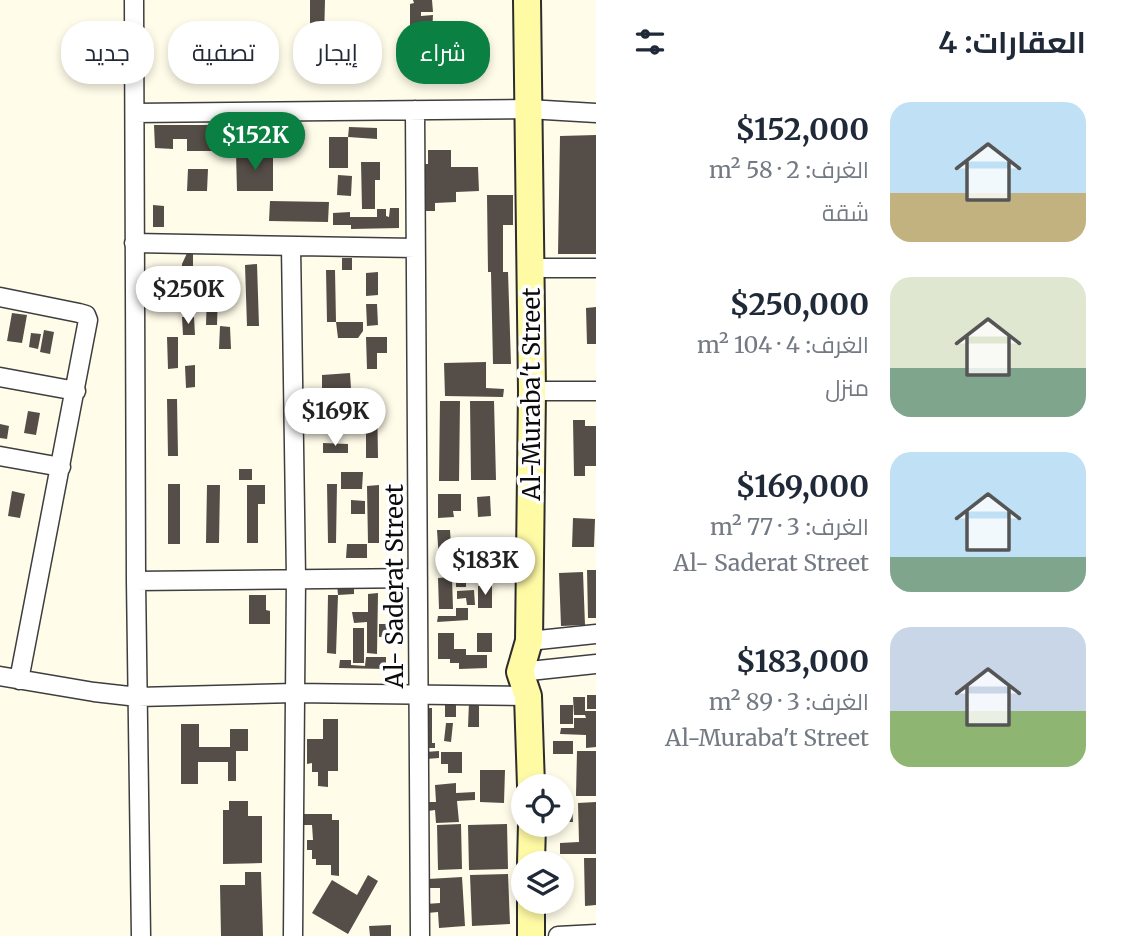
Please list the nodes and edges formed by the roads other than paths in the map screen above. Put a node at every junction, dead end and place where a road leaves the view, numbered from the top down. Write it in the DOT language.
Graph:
graph roads {
  1 [pos="134,0"];
  2 [pos="527,0"];
  3 [pos="528,109"];
  4 [pos="415,110"];
  5 [pos="135,113"];
  6 [pos="596,113"];
  7 [pos="134,243"];
  8 [pos="291,246"];
  9 [pos="415,248"];
  10 [pos="531,268"];
  11 [pos="596,268"];
  12 [pos="0,298"];
  13 [pos="0,377"];
  14 [pos="76,391"];
  15 [pos="532,391"];
  16 [pos="596,391"];
  17 [pos="0,456"];
  18 [pos="61,467"];
  19 [pos="296,578"];
  20 [pos="418,578"];
  21 [pos="136,581"];
  22 [pos="596,634"];
  23 [pos="529,641"];
  24 [pos="596,664"];
  25 [pos="0,676"];
  26 [pos="19,680"];
  27 [pos="524,684"];
  28 [pos="294,693"];
  29 [pos="419,695"];
  30 [pos="138,697"];
  31 [pos="530,774"];
  32 [pos="531,914"];
  33 [pos="596,934"];
  34 [pos="141,936"];
  35 [pos="293,936"];
  36 [pos="421,936"];
  37 [pos="531,936"];
  38 [pos="558,936"];
  1 -- 5 [label="street"];
  2 -- 3 [label="main road, Al-Muraba't Street"];
  3 -- 4 [label="street"];
  3 -- 6 [label="street"];
  3 -- 10 [label="main road, Al-Muraba't Street"];
  4 -- 5 [label="street"];
  4 -- 9 [label="street, Al- Saderat Street"];
  5 -- 7 [label="street"];
  7 -- 8 [label="street"];
  7 -- 21 [label="street"];
  8 -- 9 [label="street"];
  8 -- 19 [label="street"];
  9 -- 20 [label="street, Al- Saderat Street"];
  10 -- 11 [label="street"];
  10 -- 15 [label="main road, Al-Muraba't Street"];
  12 -- 14 [label="street"];
  13 -- 14 [label="street"];
  14 -- 18 [label="street"];
  15 -- 16 [label="street"];
  15 -- 23 [label="main road, Al-Muraba't Street"];
  17 -- 18 [label="street"];
  18 -- 26 [label="street"];
  19 -- 20 [label="street"];
  19 -- 21 [label="street"];
  19 -- 28 [label="street"];
  20 -- 29 [label="street, Al- Saderat Street"];
  21 -- 30 [label="street"];
  22 -- 23 [label="street"];
  23 -- 27 [label="main road, Al-Muraba't Street"];
  24 -- 27 [label="street"];
  25 -- 26 [label="street"];
  26 -- 30 [label="street"];
  27 -- 29 [label="street"];
  27 -- 31 [label="main road, Al-Muraba't Street"];
  28 -- 29 [label="street"];
  28 -- 30 [label="street"];
  28 -- 35 [label="street"];
  29 -- 36 [label="street, Al- Saderat Street"];
  30 -- 34 [label="street"];
  32 -- 37 [label="main road"];
  33 -- 38 [label="street"];
}
